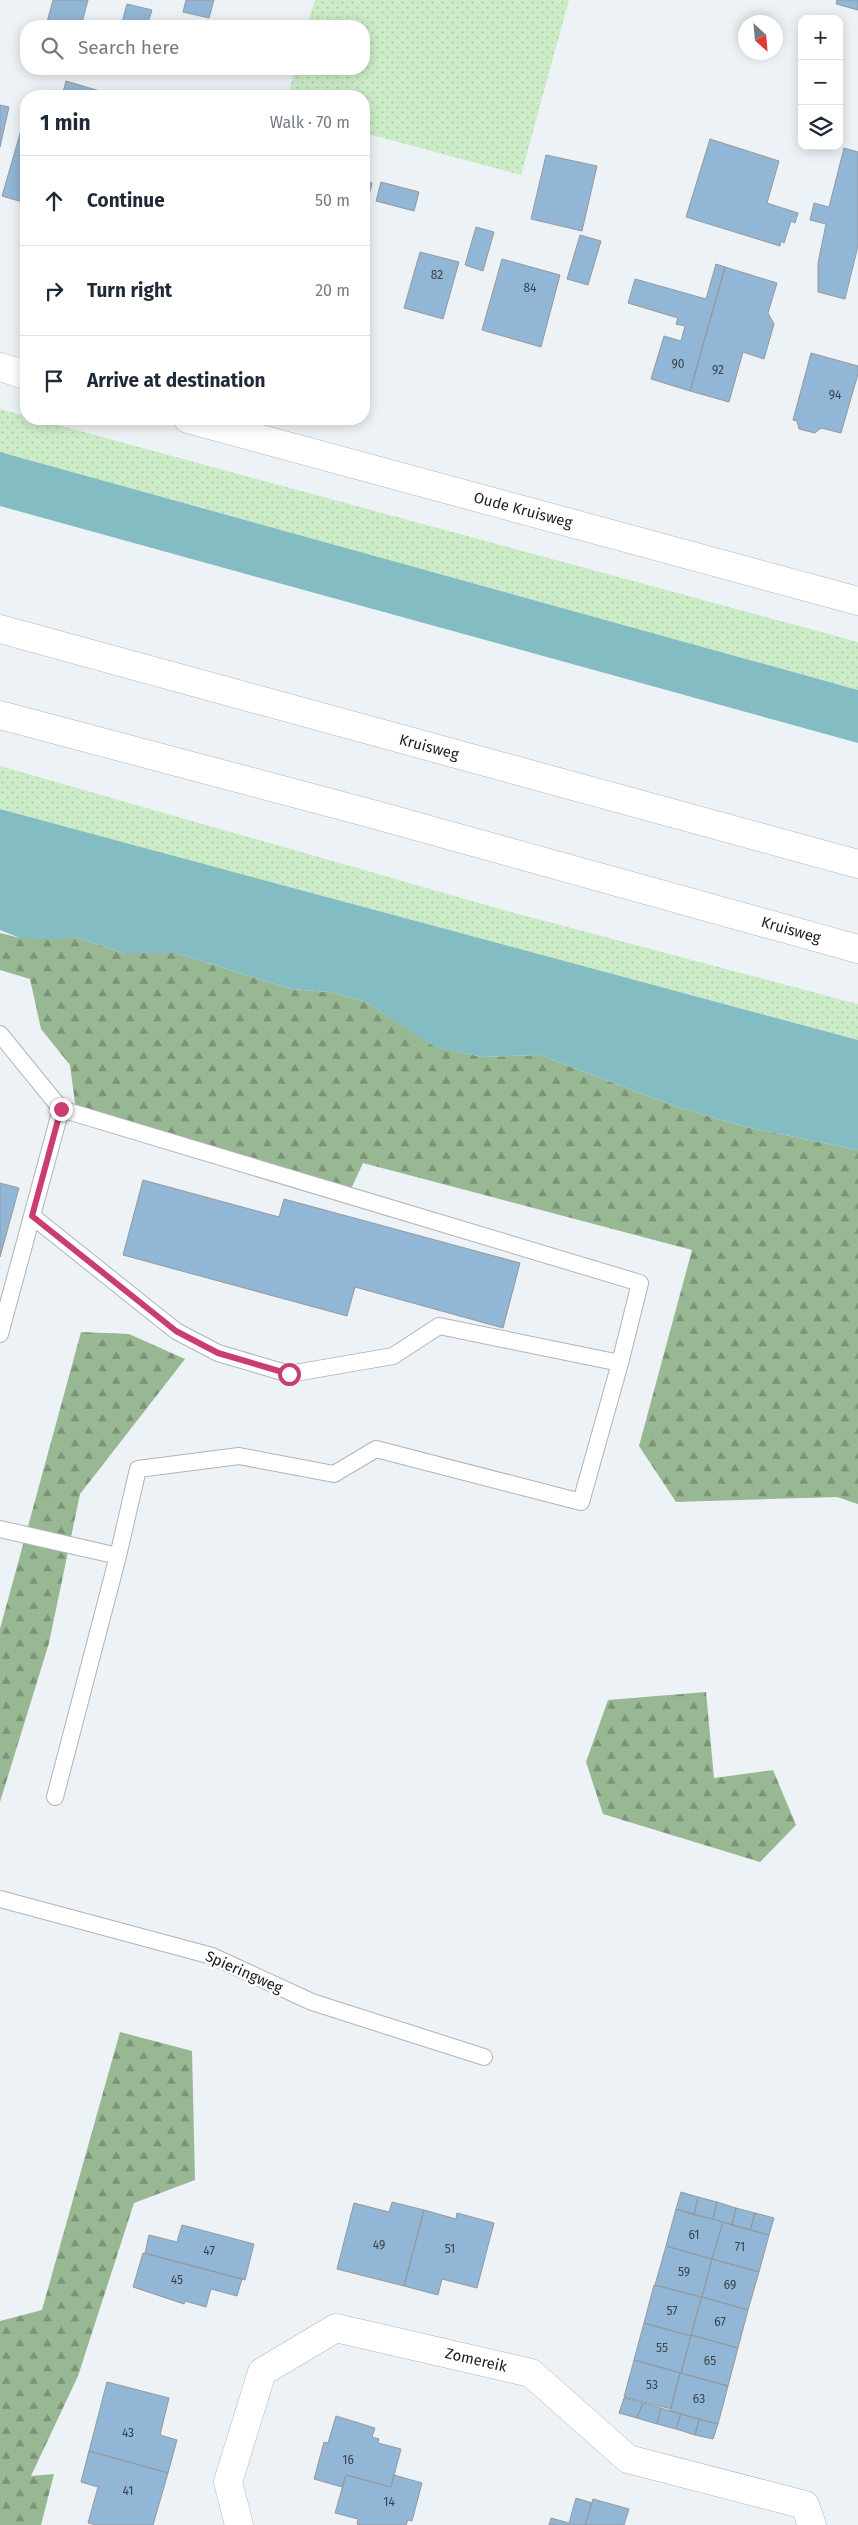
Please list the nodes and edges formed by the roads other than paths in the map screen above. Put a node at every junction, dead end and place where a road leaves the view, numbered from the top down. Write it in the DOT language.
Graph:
graph roads {
  1 [pos="0,368"];
  2 [pos="20,373"];
  3 [pos="210,425"];
  4 [pos="858,601"];
  5 [pos="0,628"];
  6 [pos="0,715"];
  7 [pos="858,864"];
  8 [pos="858,949"];
  9 [pos="0,1034"];
  10 [pos="61,1109"];
  11 [pos="32,1216"];
  12 [pos="0,1334"];
  13 [pos="620,1363"];
  14 [pos="0,1530"];
  15 [pos="118,1556"];
  16 [pos="55,1797"];
  17 [pos="0,1900"];
  18 [pos="484,2057"];
  19 [pos="239,2525"];
  20 [pos="812,2525"];
  1 -- 2 [label="main road"];
  3 -- 4 [label="main road, Oude Kruisweg"];
  5 -- 7 [label="main road, Kruisweg"];
  6 -- 8 [label="main road, Kruisweg"];
  9 -- 10 [label="lane"];
  10 -- 11 [label="lane"];
  10 -- 13 [label="lane"];
  11 -- 12 [label="lane"];
  11 -- 13 [label="lane"];
  13 -- 15 [label="lane"];
  14 -- 15 [label="lane"];
  15 -- 16 [label="lane"];
  17 -- 18 [label="lane, Spieringweg"];
  19 -- 20 [label="main road, Zomereik"];
}
